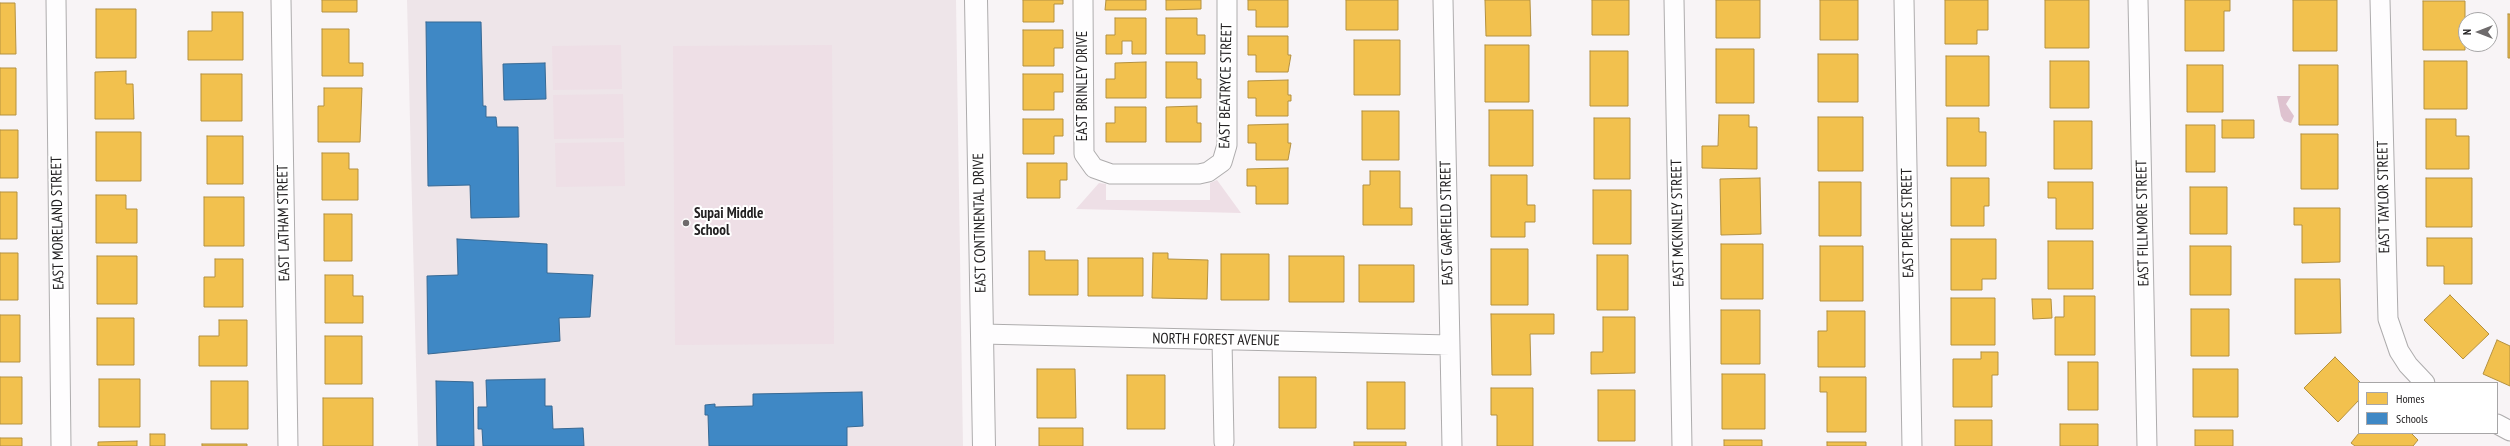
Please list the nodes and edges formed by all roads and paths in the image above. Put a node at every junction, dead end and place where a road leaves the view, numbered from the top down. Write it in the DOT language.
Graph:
graph roads {
  1 [pos="56,0"];
  2 [pos="281,0"];
  3 [pos="976,0"];
  4 [pos="1083,0"];
  5 [pos="1227,0"];
  6 [pos="1443,0"];
  7 [pos="1674,0"];
  8 [pos="1904,0"];
  9 [pos="2138,0"];
  10 [pos="2380,0"];
  11 [pos="1216,168"];
  12 [pos="982,334"];
  13 [pos="1222,340"];
  14 [pos="1450,345"];
  15 [pos="2424,382"];
  16 [pos="2498,425"];
  17 [pos="2510,431"];
  18 [pos="1224,442"];
  19 [pos="61,446"];
  20 [pos="288,446"];
  21 [pos="984,446"];
  22 [pos="1452,446"];
  23 [pos="1682,446"];
  24 [pos="1912,446"];
  25 [pos="2147,446"];
  1 -- 19 [label="street, EAST MORELAND STREET"];
  2 -- 20 [label="street, EAST LATHAM STREET"];
  3 -- 12 [label="street, EAST CONTINENTAL DRIVE"];
  4 -- 11 [label="street, EAST BRINLEY DRIVE"];
  5 -- 11 [label="street, EAST BEATRYCE STREET"];
  6 -- 14 [label="street, EAST GARFIELD STREET"];
  7 -- 23 [label="street, EAST MCKINLEY STREET"];
  8 -- 24 [label="street, EAST PIERCE STREET"];
  9 -- 25 [label="street, EAST FILLMORE STREET"];
  10 -- 15 [label="street, EAST TAYLOR STREET"];
  12 -- 13 [label="street, NORTH FOREST AVENUE"];
  12 -- 21 [label="street, EAST CONTINENTAL DRIVE"];
  13 -- 14 [label="street, NORTH FOREST AVENUE"];
  13 -- 18 [label="street"];
  14 -- 22 [label="street, EAST GARFIELD STREET"];
  16 -- 17 [label="street"];
}
